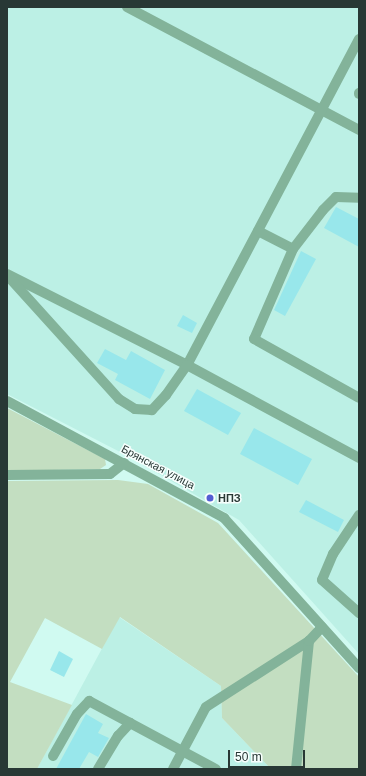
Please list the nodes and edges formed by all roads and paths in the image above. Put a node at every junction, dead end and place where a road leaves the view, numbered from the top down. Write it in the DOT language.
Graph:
graph roads {
  1 [pos="126,7"];
  2 [pos="359,39"];
  3 [pos="321,110"];
  4 [pos="359,130"];
  5 [pos="359,198"];
  6 [pos="258,231"];
  7 [pos="293,250"];
  8 [pos="7,275"];
  9 [pos="187,366"];
  10 [pos="359,398"];
  11 [pos="7,401"];
  12 [pos="359,458"];
  13 [pos="124,463"];
  14 [pos="7,475"];
  15 [pos="359,515"];
  16 [pos="359,613"];
  17 [pos="322,627"];
  18 [pos="310,641"];
  19 [pos="359,668"];
  20 [pos="130,723"];
  21 [pos="184,751"];
  22 [pos="53,756"];
  23 [pos="98,769"];
  24 [pos="173,769"];
  25 [pos="216,769"];
  26 [pos="296,769"];
  1 -- 3 [label="street"];
  2 -- 3 [label="street"];
  3 -- 4 [label="street"];
  3 -- 6 [label="street"];
  5 -- 7 [label="street"];
  6 -- 7 [label="street"];
  6 -- 9 [label="street"];
  7 -- 10 [label="street"];
  8 -- 9 [label="street"];
  8 -- 9 [label="street"];
  9 -- 12 [label="street"];
  11 -- 13 [label="street, Брянская улица"];
  13 -- 14 [label="street"];
  13 -- 17 [label="street, Брянская улица"];
  15 -- 16 [label="street"];
  17 -- 18 [label="street"];
  17 -- 19 [label="street, Брянская улица"];
  18 -- 21 [label="street"];
  18 -- 26 [label="street"];
  20 -- 21 [label="street"];
  20 -- 22 [label="street"];
  20 -- 23 [label="street"];
  21 -- 24 [label="street"];
  21 -- 25 [label="street"];
}
